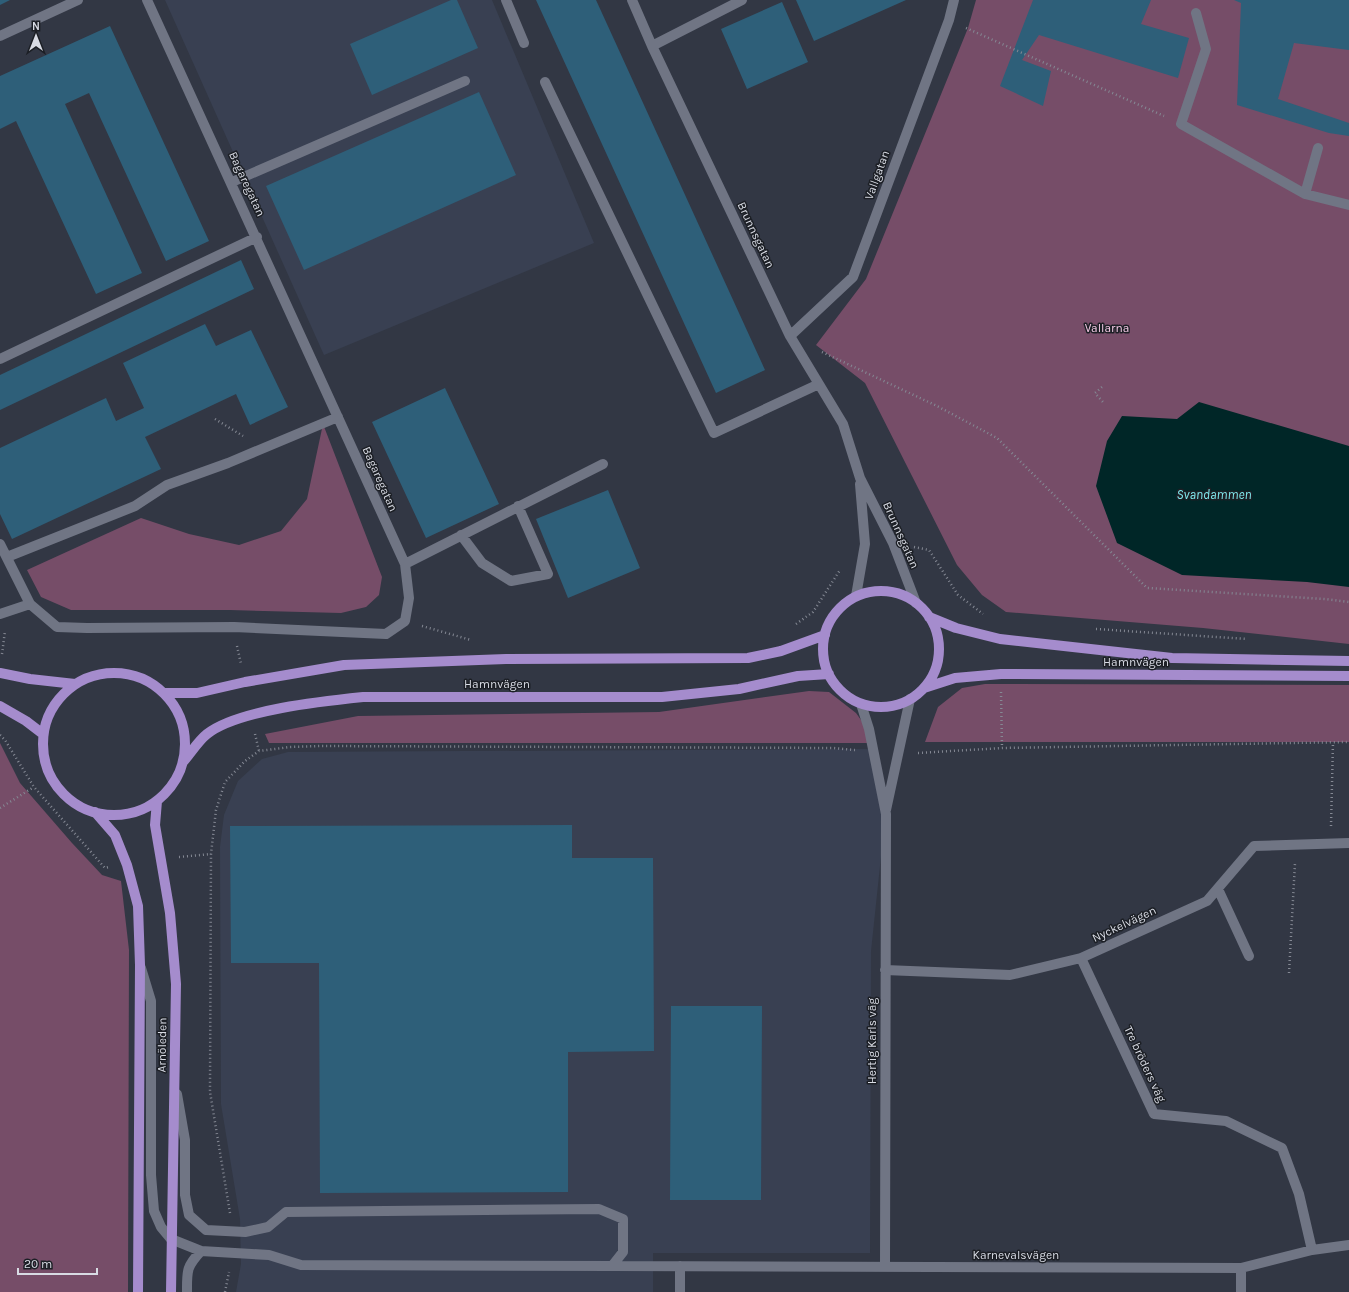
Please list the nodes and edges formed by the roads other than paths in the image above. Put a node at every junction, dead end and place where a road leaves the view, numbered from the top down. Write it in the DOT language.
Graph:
graph roads {
  1 [pos="78,0"];
  2 [pos="147,0"];
  3 [pos="506,0"];
  4 [pos="632,0"];
  5 [pos="742,0"];
  6 [pos="954,0"];
  7 [pos="1196,13"];
  8 [pos="0,36"];
  9 [pos="524,43"];
  10 [pos="652,46"];
  11 [pos="465,81"];
  12 [pos="545,82"];
  13 [pos="1318,148"];
  14 [pos="232,182"];
  15 [pos="1305,194"];
  16 [pos="1349,205"];
  17 [pos="257,236"];
  18 [pos="790,336"];
  19 [pos="0,359"];
  20 [pos="819,384"];
  21 [pos="338,417"];
  22 [pos="603,464"];
  23 [pos="860,478"];
  24 [pos="518,506"];
  25 [pos="462,535"];
  26 [pos="0,544"];
  27 [pos="7,557"];
  28 [pos="405,564"];
  29 [pos="856,596"];
  30 [pos="916,603"];
  31 [pos="30,604"];
  32 [pos="3,612"];
  33 [pos="929,617"];
  34 [pos="825,635"];
  35 [pos="1349,661"];
  36 [pos="0,673"];
  37 [pos="828,674"];
  38 [pos="1349,676"];
  39 [pos="75,684"];
  40 [pos="924,688"];
  41 [pos="166,693"];
  42 [pos="910,699"];
  43 [pos="861,704"];
  44 [pos="0,706"];
  45 [pos="43,734"];
  46 [pos="183,762"];
  47 [pos="157,801"];
  48 [pos="95,812"];
  49 [pos="886,814"];
  50 [pos="1349,843"];
  51 [pos="1218,889"];
  52 [pos="1249,956"];
  53 [pos="1081,958"];
  54 [pos="140,965"];
  55 [pos="885,970"];
  56 [pos="174,1074"];
  57 [pos="171,1239"];
  58 [pos="1349,1245"];
  59 [pos="1312,1250"];
  60 [pos="201,1251"];
  61 [pos="612,1266"];
  62 [pos="680,1266"];
  63 [pos="885,1267"];
  64 [pos="1241,1268"];
  65 [pos="138,1292"];
  66 [pos="171,1292"];
  67 [pos="187,1292"];
  68 [pos="680,1292"];
  69 [pos="1241,1292"];
  1 -- 8 [label="street"];
  2 -- 14 [label="street, Bagaregatan"];
  3 -- 9 [label="street"];
  4 -- 10 [label="street, Brunnsgatan"];
  5 -- 10 [label="street"];
  6 -- 18 [label="street, Vallgatan"];
  7 -- 15 [label="street"];
  10 -- 18 [label="street, Brunnsgatan"];
  11 -- 14 [label="street"];
  12 -- 20 [label="street"];
  13 -- 15 [label="street"];
  14 -- 17 [label="street, Bagaregatan"];
  15 -- 16 [label="street"];
  17 -- 19 [label="street"];
  17 -- 21 [label="street, Bagaregatan"];
  18 -- 20 [label="street, Brunnsgatan"];
  20 -- 23 [label="street, Brunnsgatan"];
  21 -- 27 [label="street"];
  21 -- 28 [label="street, Bagaregatan"];
  22 -- 24 [label="street"];
  23 -- 29 [label="street, Brunnsgatan"];
  23 -- 30 [label="street, Brunnsgatan"];
  24 -- 25 [label="street"];
  24 -- 25 [label="street"];
  25 -- 28 [label="street"];
  26 -- 27 [label="street"];
  27 -- 31 [label="street"];
  28 -- 31 [label="street, Bagaregatan"];
  29 -- 30 [label="main road"];
  29 -- 34 [label="main road"];
  30 -- 33 [label="main road"];
  31 -- 32 [label="street"];
  33 -- 35 [label="main road, Hamnvägen"];
  33 -- 40 [label="main road"];
  34 -- 37 [label="main road"];
  34 -- 41 [label="main road, Hamnvägen"];
  36 -- 39 [label="main road"];
  37 -- 43 [label="main road"];
  37 -- 46 [label="main road, Hamnvägen"];
  38 -- 40 [label="main road, Hamnvägen"];
  39 -- 41 [label="main road"];
  39 -- 45 [label="main road"];
  40 -- 42 [label="main road"];
  41 -- 46 [label="main road"];
  42 -- 43 [label="main road"];
  42 -- 49 [label="street, Hertig Karls väg"];
  43 -- 49 [label="street, Hertig Karls väg"];
  44 -- 45 [label="main road"];
  45 -- 48 [label="main road"];
  46 -- 47 [label="main road"];
  47 -- 48 [label="main road"];
  47 -- 56 [label="main road, Arnöleden"];
  48 -- 54 [label="main road, Arnöleden"];
  49 -- 55 [label="street, Hertig Karls väg"];
  50 -- 51 [label="street, Nyckelvägen"];
  51 -- 52 [label="street"];
  51 -- 53 [label="street, Nyckelvägen"];
  53 -- 55 [label="street, Nyckelvägen"];
  53 -- 59 [label="street, Tre bröders väg"];
  54 -- 57 [label="street"];
  54 -- 65 [label="main road, Arnöleden"];
  55 -- 63 [label="street, Hertig Karls väg"];
  56 -- 57 [label="main road, Arnöleden"];
  56 -- 61 [label="street"];
  57 -- 60 [label="street"];
  57 -- 66 [label="main road, Arnöleden"];
  58 -- 59 [label="street, Karnevalsvägen"];
  59 -- 64 [label="street, Karnevalsvägen"];
  60 -- 61 [label="street, Karnevalsvägen"];
  60 -- 67 [label="street"];
  61 -- 62 [label="street, Karnevalsvägen"];
  62 -- 63 [label="street, Karnevalsvägen"];
  62 -- 68 [label="street"];
  63 -- 64 [label="street, Karnevalsvägen"];
  64 -- 69 [label="street"];
}
